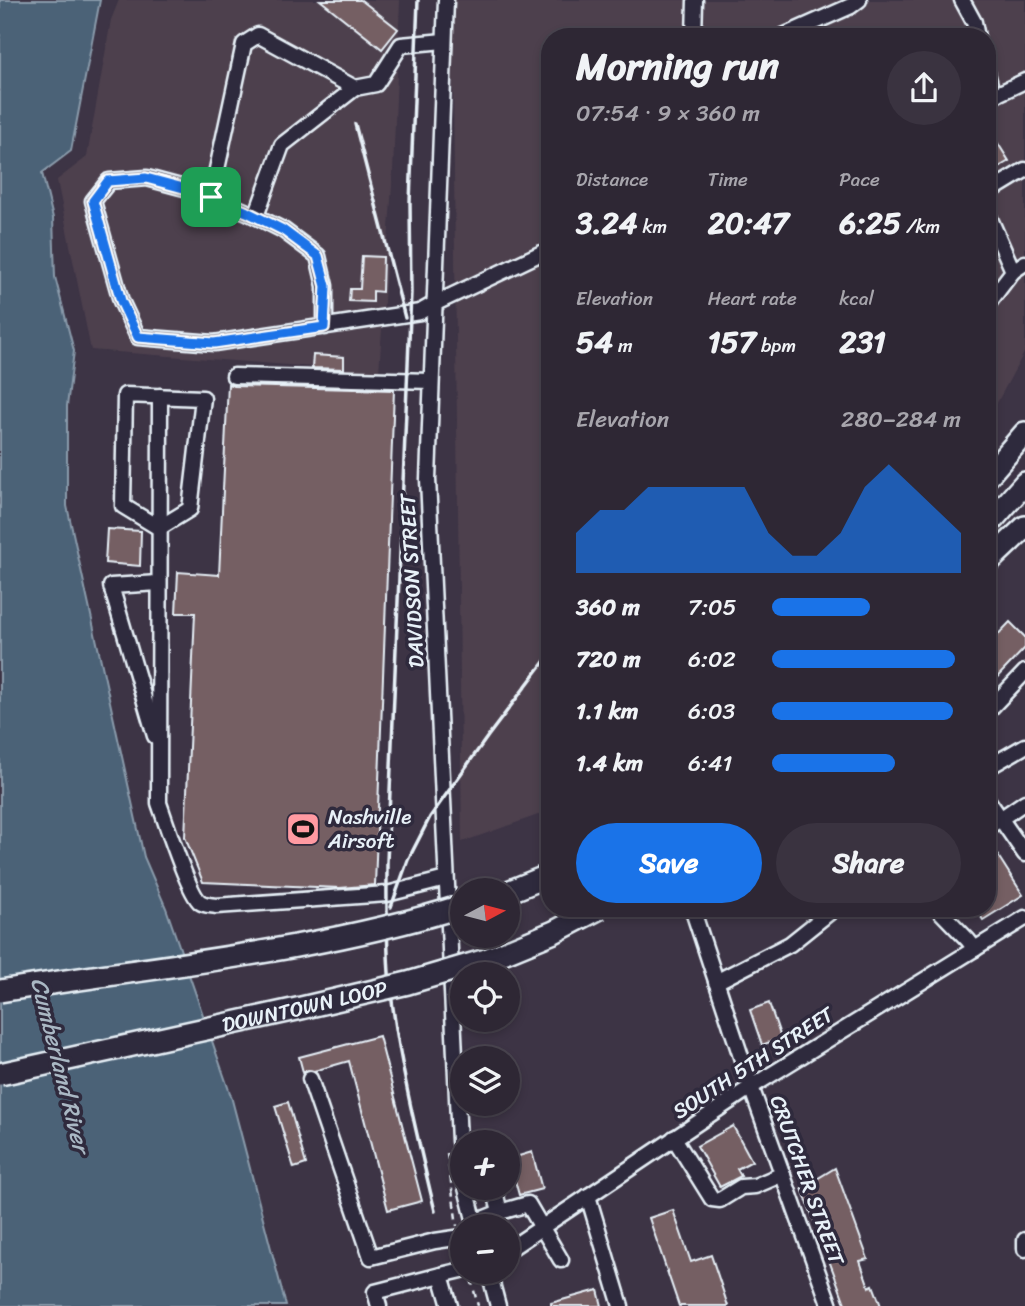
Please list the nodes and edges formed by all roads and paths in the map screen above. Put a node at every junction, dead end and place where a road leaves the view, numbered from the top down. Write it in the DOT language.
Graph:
graph roads {
  1 [pos="446,0"];
  2 [pos="695,0"];
  3 [pos="859,0"];
  4 [pos="962,0"];
  5 [pos="694,28"];
  6 [pos="801,28"];
  7 [pos="975,28"];
  8 [pos="444,41"];
  9 [pos="1025,82"];
  10 [pos="355,88"];
  11 [pos="996,94"];
  12 [pos="1025,170"];
  13 [pos="996,188"];
  14 [pos="211,197"];
  15 [pos="256,216"];
  16 [pos="996,227"];
  17 [pos="541,253"];
  18 [pos="1019,267"];
  19 [pos="996,294"];
  20 [pos="434,304"];
  21 [pos="324,327"];
  22 [pos="234,376"];
  23 [pos="432,382"];
  24 [pos="160,396"];
  25 [pos="1025,433"];
  26 [pos="996,467"];
  27 [pos="1025,483"];
  28 [pos="996,516"];
  29 [pos="1025,527"];
  30 [pos="159,528"];
  31 [pos="996,554"];
  32 [pos="159,583"];
  33 [pos="1025,672"];
  34 [pos="996,703"];
  35 [pos="1025,746"];
  36 [pos="160,755"];
  37 [pos="996,763"];
  38 [pos="1025,802"];
  39 [pos="996,812"];
  40 [pos="1000,818"];
  41 [pos="996,821"];
  42 [pos="1025,854"];
  43 [pos="446,879"];
  44 [pos="541,879"];
  45 [pos="520,887"];
  46 [pos="450,909"];
  47 [pos="583,917"];
  48 [pos="695,917"];
  49 [pos="824,917"];
  50 [pos="946,917"];
  51 [pos="1025,918"];
  52 [pos="975,949"];
  53 [pos="716,982"];
  54 [pos="0,991"];
  55 [pos="0,1074"];
  56 [pos="310,1079"];
  57 [pos="751,1087"];
  58 [pos="458,1130"];
  59 [pos="674,1138"];
  60 [pos="783,1174"];
  61 [pos="588,1196"];
  62 [pos="497,1200"];
  63 [pos="500,1212"];
  64 [pos="496,1214"];
  65 [pos="541,1227"];
  66 [pos="450,1239"];
  67 [pos="1025,1240"];
  68 [pos="520,1242"];
  69 [pos="1025,1249"];
  70 [pos="561,1260"];
  71 [pos="450,1273"];
  72 [pos="441,1275"];
  73 [pos="472,1284"];
  74 [pos="492,1284"];
  75 [pos="447,1305"];
  76 [pos="379,1306"];
  77 [pos="478,1306"];
  78 [pos="498,1306"];
  79 [pos="621,1306"];
  80 [pos="830,1306"];
  1 -- 8 [label="street, DAVIDSON STREET"];
  2 -- 5 [label="street"];
  3 -- 6 [label="street"];
  4 -- 7 [label="street"];
  8 -- 10 [label="street"];
  8 -- 20 [label="street, DAVIDSON STREET"];
  9 -- 11 [label="street"];
  10 -- 14 [label="street"];
  10 -- 15 [label="street"];
  12 -- 13 [label="street"];
  14 -- 15 [label="street"];
  14 -- 21 [label="street"];
  15 -- 21 [label="street"];
  16 -- 18 [label="street"];
  17 -- 20 [label="street"];
  18 -- 19 [label="street"];
  20 -- 21 [label="street"];
  20 -- 23 [label="street, DAVIDSON STREET"];
  22 -- 23 [label="street"];
  23 -- 43 [label="street, DAVIDSON STREET"];
  24 -- 30 [label="street"];
  24 -- 30 [label="street"];
  24 -- 30 [label="street"];
  25 -- 26 [label="highway"];
  27 -- 28 [label="highway"];
  29 -- 31 [label="highway"];
  30 -- 32 [label="street"];
  32 -- 36 [label="street"];
  32 -- 36 [label="street"];
  33 -- 34 [label="street"];
  35 -- 37 [label="street"];
  36 -- 43 [label="street"];
  38 -- 40 [label="street"];
  39 -- 40 [label="street"];
  40 -- 41 [label="street"];
  40 -- 42 [label="street"];
  43 -- 58 [label="street, DAVIDSON STREET"];
  44 -- 45 [label="highway"];
  46 -- 54 [label="highway, bridge"];
  47 -- 55 [label="highway, DOWNTOWN LOOP, bridge"];
  48 -- 53 [label="street, CRUTCHER STREET"];
  49 -- 53 [label="street"];
  50 -- 52 [label="street"];
  51 -- 52 [label="street, SOUTH 5TH STREET"];
  52 -- 57 [label="street, SOUTH 5TH STREET"];
  53 -- 57 [label="street, CRUTCHER STREET"];
  56 -- 66 [label="street"];
  57 -- 59 [label="street, SOUTH 5TH STREET"];
  57 -- 60 [label="street, CRUTCHER STREET"];
  59 -- 60 [label="street"];
  59 -- 61 [label="street, SOUTH 5TH STREET"];
  60 -- 80 [label="street, CRUTCHER STREET"];
  61 -- 65 [label="street, SOUTH 5TH STREET"];
  61 -- 79 [label="street"];
  62 -- 63 [label="street"];
  63 -- 64 [label="street"];
  63 -- 65 [label="street"];
  65 -- 68 [label="street, SOUTH 5TH STREET"];
  65 -- 70 [label="street"];
  67 -- 69 [label="street"];
  71 -- 72 [label="street"];
  72 -- 75 [label="street"];
  72 -- 76 [label="street"];
  73 -- 77 [label="path"];
  74 -- 78 [label="street"];
}
